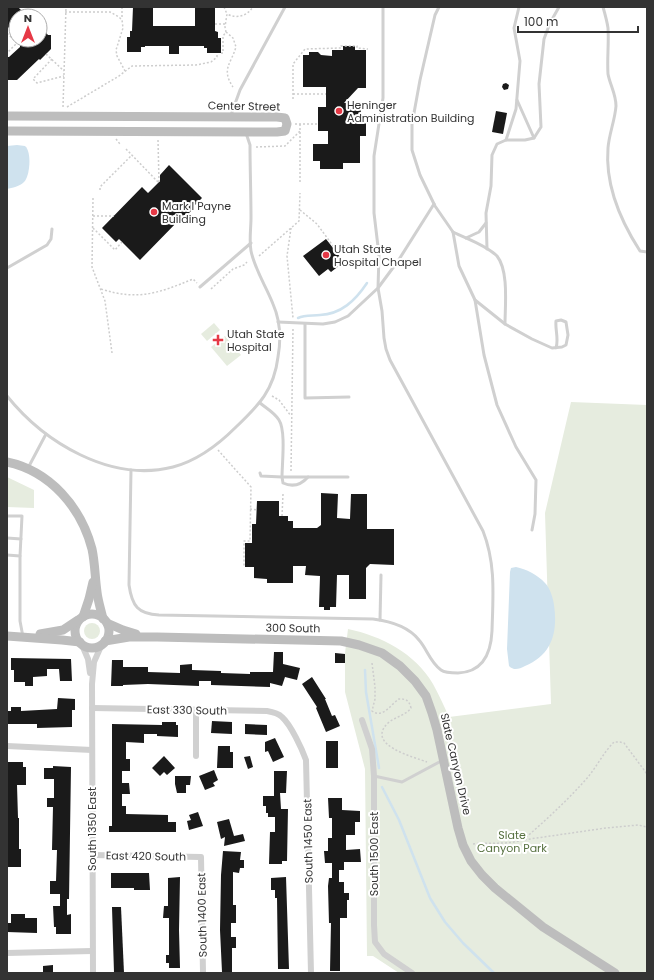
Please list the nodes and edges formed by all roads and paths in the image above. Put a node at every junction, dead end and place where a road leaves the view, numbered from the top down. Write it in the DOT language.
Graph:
graph roads {
  1 [pos="66,7"];
  2 [pos="122,7"];
  3 [pos="224,7"];
  4 [pos="253,7"];
  5 [pos="285,7"];
  6 [pos="384,7"];
  7 [pos="439,7"];
  8 [pos="519,7"];
  9 [pos="559,7"];
  10 [pos="603,7"];
  11 [pos="66,12"];
  12 [pos="227,14"];
  13 [pos="122,20"];
  14 [pos="215,24"];
  15 [pos="225,24"];
  16 [pos="226,32"];
  17 [pos="7,35"];
  18 [pos="368,49"];
  19 [pos="7,53"];
  20 [pos="217,53"];
  21 [pos="221,53"];
  22 [pos="46,54"];
  23 [pos="52,60"];
  24 [pos="64,71"];
  25 [pos="125,71"];
  26 [pos="64,76"];
  27 [pos="233,87"];
  28 [pos="293,94"];
  29 [pos="326,94"];
  30 [pos="293,99"];
  31 [pos="516,99"];
  32 [pos="7,116"];
  33 [pos="45,116"];
  34 [pos="246,116"];
  35 [pos="220,117"];
  36 [pos="231,117"];
  37 [pos="293,124"];
  38 [pos="300,124"];
  39 [pos="318,124"];
  40 [pos="7,131"];
  41 [pos="45,131"];
  42 [pos="220,131"];
  43 [pos="300,131"];
  44 [pos="246,132"];
  45 [pos="158,134"];
  46 [pos="534,138"];
  47 [pos="506,140"];
  48 [pos="256,147"];
  49 [pos="126,149"];
  50 [pos="132,155"];
  51 [pos="300,182"];
  52 [pos="100,190"];
  53 [pos="300,193"];
  54 [pos="93,198"];
  55 [pos="434,204"];
  56 [pos="300,210"];
  57 [pos="93,216"];
  58 [pos="114,216"];
  59 [pos="486,221"];
  60 [pos="93,228"];
  61 [pos="291,228"];
  62 [pos="52,229"];
  63 [pos="453,232"];
  64 [pos="466,238"];
  65 [pos="122,242"];
  66 [pos="251,243"];
  67 [pos="487,249"];
  68 [pos="647,252"];
  69 [pos="340,254"];
  70 [pos="260,256"];
  71 [pos="247,262"];
  72 [pos="7,268"];
  73 [pos="200,287"];
  74 [pos="378,288"];
  75 [pos="101,289"];
  76 [pos="211,289"];
  77 [pos="475,300"];
  78 [pos="293,319"];
  79 [pos="278,322"];
  80 [pos="305,324"];
  81 [pos="505,324"];
  82 [pos="293,326"];
  83 [pos="556,348"];
  84 [pos="112,353"];
  85 [pos="7,396"];
  86 [pos="272,396"];
  87 [pos="349,397"];
  88 [pos="260,403"];
  89 [pos="292,417"];
  90 [pos="46,434"];
  91 [pos="215,445"];
  92 [pos="7,462"];
  93 [pos="28,468"];
  94 [pos="131,470"];
  95 [pos="291,471"];
  96 [pos="260,473"];
  97 [pos="282,477"];
  98 [pos="308,477"];
  99 [pos="348,477"];
  100 [pos="283,494"];
  101 [pos="250,509"];
  102 [pos="257,510"];
  103 [pos="7,516"];
  104 [pos="282,516"];
  105 [pos="532,530"];
  106 [pos="7,538"];
  107 [pos="21,539"];
  108 [pos="7,555"];
  109 [pos="20,556"];
  110 [pos="245,566"];
  111 [pos="95,567"];
  112 [pos="381,575"];
  113 [pos="81,618"];
  114 [pos="380,620"];
  115 [pos="105,621"];
  116 [pos="7,636"];
  117 [pos="23,637"];
  118 [pos="157,637"];
  119 [pos="103,643"];
  120 [pos="81,644"];
  121 [pos="372,663"];
  122 [pos="415,681"];
  123 [pos="92,684"];
  124 [pos="92,708"];
  125 [pos="196,710"];
  126 [pos="281,716"];
  127 [pos="362,720"];
  128 [pos="7,746"];
  129 [pos="92,750"];
  130 [pos="196,756"];
  131 [pos="442,760"];
  132 [pos="431,763"];
  133 [pos="647,774"];
  134 [pos="374,776"];
  135 [pos="647,827"];
  136 [pos="523,840"];
  137 [pos="463,845"];
  138 [pos="92,855"];
  139 [pos="200,857"];
  140 [pos="92,951"];
  141 [pos="7,953"];
  142 [pos="93,973"];
  143 [pos="203,973"];
  144 [pos="311,973"];
  145 [pos="412,973"];
  146 [pos="615,973"];
  1 -- 11 [label="path"];
  2 -- 13 [label="path"];
  3 -- 12 [label="path"];
  4 -- 12 [label="path"];
  5 -- 36 [label="lane"];
  6 -- 74 [label="lane"];
  7 -- 55 [label="lane"];
  8 -- 31 [label="lane"];
  9 -- 46 [label="lane"];
  10 -- 68 [label="lane"];
  11 -- 13 [label="path"];
  11 -- 24 [label="path"];
  12 -- 15 [label="path"];
  13 -- 25 [label="path"];
  14 -- 15 [label="path"];
  15 -- 16 [label="path"];
  16 -- 21 [label="path"];
  16 -- 27 [label="path"];
  17 -- 19 [label="path"];
  18 -- 28 [label="path"];
  20 -- 25 [label="path"];
  22 -- 23 [label="path"];
  23 -- 24 [label="path"];
  23 -- 26 [label="path"];
  24 -- 26 [label="path"];
  25 -- 26 [label="path"];
  28 -- 29 [label="path"];
  28 -- 30 [label="path"];
  31 -- 46 [label="lane"];
  31 -- 47 [label="lane"];
  32 -- 33 [label="street, Center Street"];
  33 -- 35 [label="street, Center Street"];
  33 -- 41 [label="street"];
  34 -- 36 [label="street, Center Street"];
  34 -- 44 [label="street"];
  34 -- 44 [label="street, Center Street"];
  35 -- 36 [label="street, Center Street"];
  35 -- 42 [label="street"];
  37 -- 38 [label="path"];
  38 -- 39 [label="path"];
  38 -- 43 [label="path"];
  40 -- 41 [label="street, Center Street"];
  41 -- 42 [label="street, Center Street"];
  42 -- 44 [label="street, Center Street"];
  43 -- 48 [label="path"];
  43 -- 51 [label="path"];
  44 -- 66 [label="lane"];
  45 -- 50 [label="path"];
  46 -- 47 [label="lane"];
  47 -- 59 [label="lane"];
  49 -- 50 [label="path"];
  50 -- 52 [label="path"];
  53 -- 56 [label="path"];
  54 -- 57 [label="path"];
  55 -- 63 [label="lane"];
  55 -- 74 [label="lane"];
  56 -- 61 [label="path"];
  56 -- 69 [label="path"];
  57 -- 58 [label="path"];
  57 -- 60 [label="path"];
  59 -- 64 [label="lane"];
  59 -- 67 [label="lane"];
  60 -- 65 [label="path"];
  60 -- 75 [label="path"];
  61 -- 70 [label="path"];
  61 -- 78 [label="path"];
  62 -- 72 [label="lane"];
  63 -- 64 [label="lane"];
  63 -- 77 [label="lane"];
  64 -- 67 [label="lane"];
  66 -- 73 [label="lane"];
  66 -- 79 [label="lane"];
  67 -- 81 [label="lane"];
  71 -- 76 [label="path"];
  73 -- 75 [label="path"];
  74 -- 80 [label="lane"];
  74 -- 114 [label="lane"];
  75 -- 84 [label="path"];
  77 -- 81 [label="lane"];
  77 -- 105 [label="lane"];
  79 -- 80 [label="lane"];
  79 -- 88 [label="lane"];
  80 -- 87 [label="lane"];
  81 -- 83 [label="lane"];
  82 -- 89 [label="path"];
  83 -- 83 [label="lane"];
  85 -- 90 [label="lane"];
  86 -- 89 [label="path"];
  88 -- 91 [label="lane"];
  88 -- 97 [label="lane"];
  89 -- 95 [label="path"];
  90 -- 93 [label="lane"];
  90 -- 94 [label="lane"];
  91 -- 94 [label="lane"];
  91 -- 101 [label="path"];
  92 -- 93 [label="street"];
  93 -- 111 [label="street"];
  94 -- 114 [label="lane"];
  96 -- 97 [label="lane"];
  97 -- 98 [label="lane"];
  97 -- 98 [label="lane"];
  98 -- 99 [label="lane"];
  100 -- 104 [label="path"];
  101 -- 102 [label="path"];
  101 -- 110 [label="path"];
  103 -- 107 [label="lane"];
  106 -- 107 [label="lane"];
  107 -- 109 [label="lane"];
  108 -- 109 [label="lane"];
  109 -- 117 [label="lane"];
  111 -- 113 [label="street"];
  111 -- 115 [label="street"];
  112 -- 114 [label="lane"];
  113 -- 115 [label="street"];
  113 -- 117 [label="street"];
  113 -- 120 [label="street"];
  115 -- 118 [label="street, 300 South"];
  115 -- 119 [label="street"];
  116 -- 117 [label="street"];
  117 -- 120 [label="street"];
  118 -- 119 [label="street, 300 South"];
  118 -- 122 [label="street, 300 South"];
  119 -- 120 [label="street"];
  119 -- 123 [label="street, South 1350 East"];
  120 -- 123 [label="street, South 1350 East"];
  121 -- 132 [label="path"];
  122 -- 131 [label="street, Slate Canyon Drive"];
  123 -- 124 [label="street, South 1350 East"];
  124 -- 125 [label="street, East 330 South"];
  124 -- 129 [label="street, South 1350 East"];
  125 -- 126 [label="street, East 330 South"];
  125 -- 130 [label="street"];
  126 -- 144 [label="street, South 1450 East"];
  127 -- 134 [label="street, South 1500 East"];
  128 -- 129 [label="street"];
  129 -- 138 [label="street, South 1350 East"];
  131 -- 134 [label="lane"];
  131 -- 137 [label="street, Slate Canyon Drive"];
  133 -- 136 [label="path"];
  134 -- 145 [label="street, South 1500 East"];
  135 -- 136 [label="path"];
  136 -- 137 [label="path"];
  137 -- 146 [label="street, Slate Canyon Drive"];
  138 -- 139 [label="street, East 420 South"];
  138 -- 140 [label="street, South 1350 East"];
  139 -- 143 [label="street, South 1400 East"];
  140 -- 141 [label="street"];
  140 -- 142 [label="street, South 1350 East"];
}
